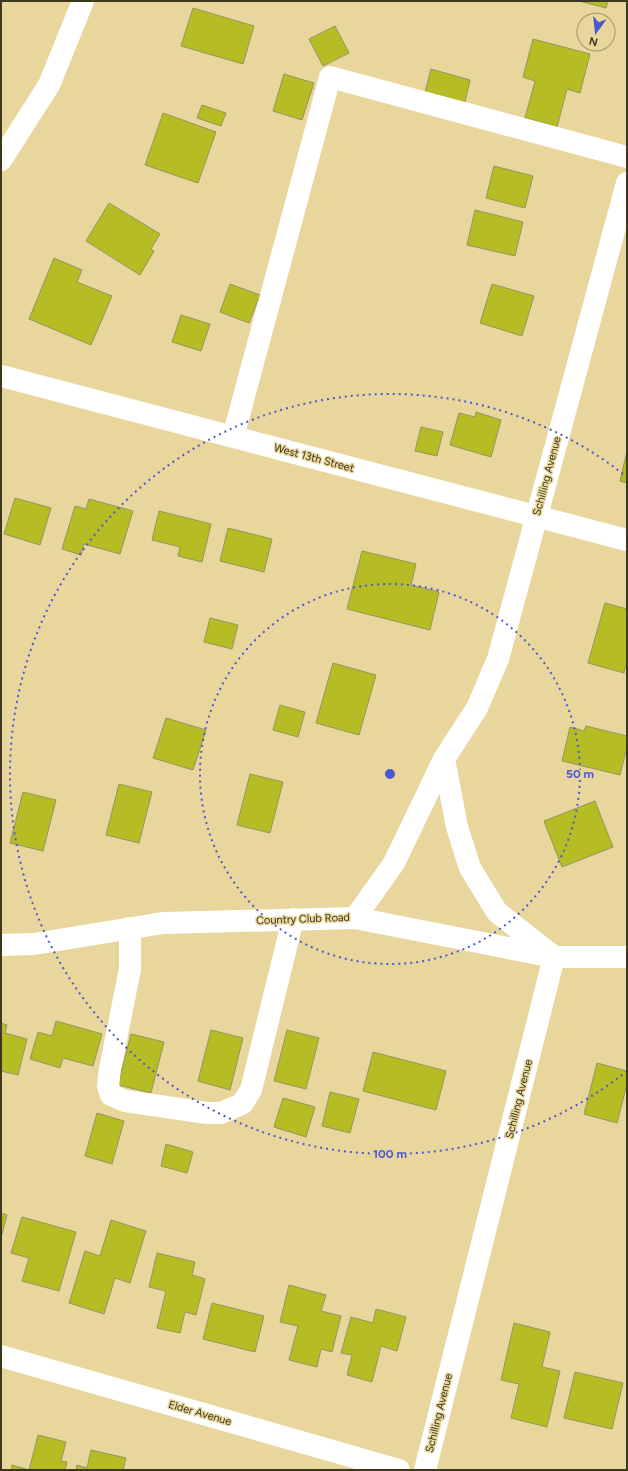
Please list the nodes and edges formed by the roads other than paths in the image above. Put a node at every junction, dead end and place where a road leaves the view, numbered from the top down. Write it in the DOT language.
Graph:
graph roads {
  1 [pos="83,1"];
  2 [pos="627,157"];
  3 [pos="1,160"];
  4 [pos="627,183"];
  5 [pos="1,376"];
  6 [pos="233,437"];
  7 [pos="536,516"];
  8 [pos="627,540"];
  9 [pos="444,759"];
  10 [pos="355,918"];
  11 [pos="293,919"];
  12 [pos="130,928"];
  13 [pos="1,945"];
  14 [pos="554,957"];
  15 [pos="627,958"];
  16 [pos="1,1356"];
  17 [pos="399,1470"];
  18 [pos="425,1470"];
  1 -- 3 [label="street"];
  2 -- 6 [label="street"];
  4 -- 7 [label="street, Schilling Avenue"];
  5 -- 6 [label="street, West 13th Street"];
  6 -- 7 [label="street, West 13th Street"];
  7 -- 8 [label="street, West 13th Street"];
  7 -- 9 [label="street, Schilling Avenue"];
  9 -- 10 [label="street, Schilling Avenue"];
  9 -- 14 [label="street"];
  10 -- 11 [label="street, Country Club Road"];
  10 -- 14 [label="street, Country Club Road"];
  11 -- 12 [label="street, Country Club Road"];
  11 -- 12 [label="street"];
  12 -- 13 [label="street, Country Club Road"];
  14 -- 15 [label="street, Country Club Road"];
  14 -- 18 [label="street, Schilling Avenue"];
  16 -- 17 [label="street, Elder Avenue"];
}
